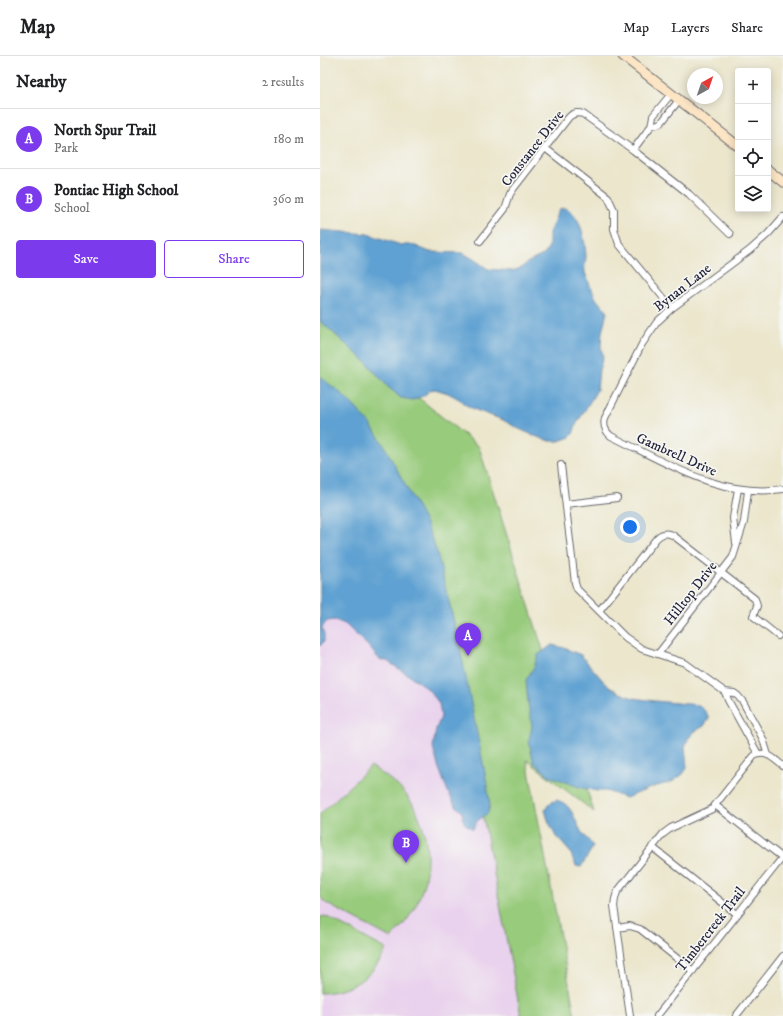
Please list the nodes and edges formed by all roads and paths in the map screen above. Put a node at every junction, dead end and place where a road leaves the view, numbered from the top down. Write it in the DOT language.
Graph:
graph roads {
  1 [pos="623,56"];
  2 [pos="671,94"];
  3 [pos="679,100"];
  4 [pos="651,126"];
  5 [pos="735,144"];
  6 [pos="545,148"];
  7 [pos="633,150"];
  8 [pos="771,172"];
  9 [pos="783,182"];
  10 [pos="783,217"];
  11 [pos="730,234"];
  12 [pos="480,241"];
  13 [pos="672,308"];
  14 [pos="611,436"];
  15 [pos="562,465"];
  16 [pos="738,489"];
  17 [pos="783,489"];
  18 [pos="748,491"];
  19 [pos="617,498"];
  20 [pos="566,504"];
  21 [pos="736,544"];
  22 [pos="721,573"];
  23 [pos="599,612"];
  24 [pos="778,636"];
  25 [pos="658,654"];
  26 [pos="725,692"];
  27 [pos="758,754"];
  28 [pos="768,755"];
  29 [pos="783,766"];
  30 [pos="715,805"];
  31 [pos="652,847"];
  32 [pos="783,858"];
  33 [pos="737,914"];
  34 [pos="617,928"];
  35 [pos="783,956"];
  36 [pos="693,971"];
  37 [pos="630,1016"];
  38 [pos="656,1016"];
  39 [pos="736,1016"];
  1 -- 2 [label="main road"];
  2 -- 3 [label="main road"];
  2 -- 4 [label="street"];
  3 -- 4 [label="street"];
  3 -- 5 [label="main road"];
  4 -- 7 [label="street"];
  6 -- 7 [label="street, Constance Drive"];
  6 -- 12 [label="street, Constance Drive"];
  6 -- 13 [label="street"];
  7 -- 11 [label="street"];
  8 -- 9 [label="main road"];
  10 -- 13 [label="street, Bynan Lane"];
  13 -- 14 [label="street, Bynan Lane"];
  14 -- 16 [label="street, Gambrell Drive"];
  15 -- 20 [label="street"];
  16 -- 18 [label="street, Gambrell Drive"];
  16 -- 21 [label="street, Hilltop Drive"];
  17 -- 18 [label="street, Gambrell Drive"];
  18 -- 21 [label="street, Hilltop Drive"];
  19 -- 20 [label="street"];
  20 -- 23 [label="street"];
  21 -- 22 [label="street, Hilltop Drive"];
  22 -- 23 [label="street"];
  22 -- 24 [label="street"];
  22 -- 25 [label="street, Hilltop Drive"];
  23 -- 25 [label="street"];
  25 -- 26 [label="street"];
  26 -- 27 [label="street"];
  26 -- 28 [label="street"];
  27 -- 28 [label="street"];
  27 -- 30 [label="street"];
  28 -- 29 [label="street"];
  30 -- 31 [label="street"];
  30 -- 32 [label="street"];
  31 -- 33 [label="street"];
  31 -- 34 [label="street"];
  32 -- 33 [label="street, Timbercreek Trail"];
  33 -- 36 [label="street, Timbercreek Trail"];
  34 -- 36 [label="street"];
  34 -- 37 [label="street"];
  35 -- 39 [label="street"];
  36 -- 38 [label="street, Timbercreek Trail"];
}
